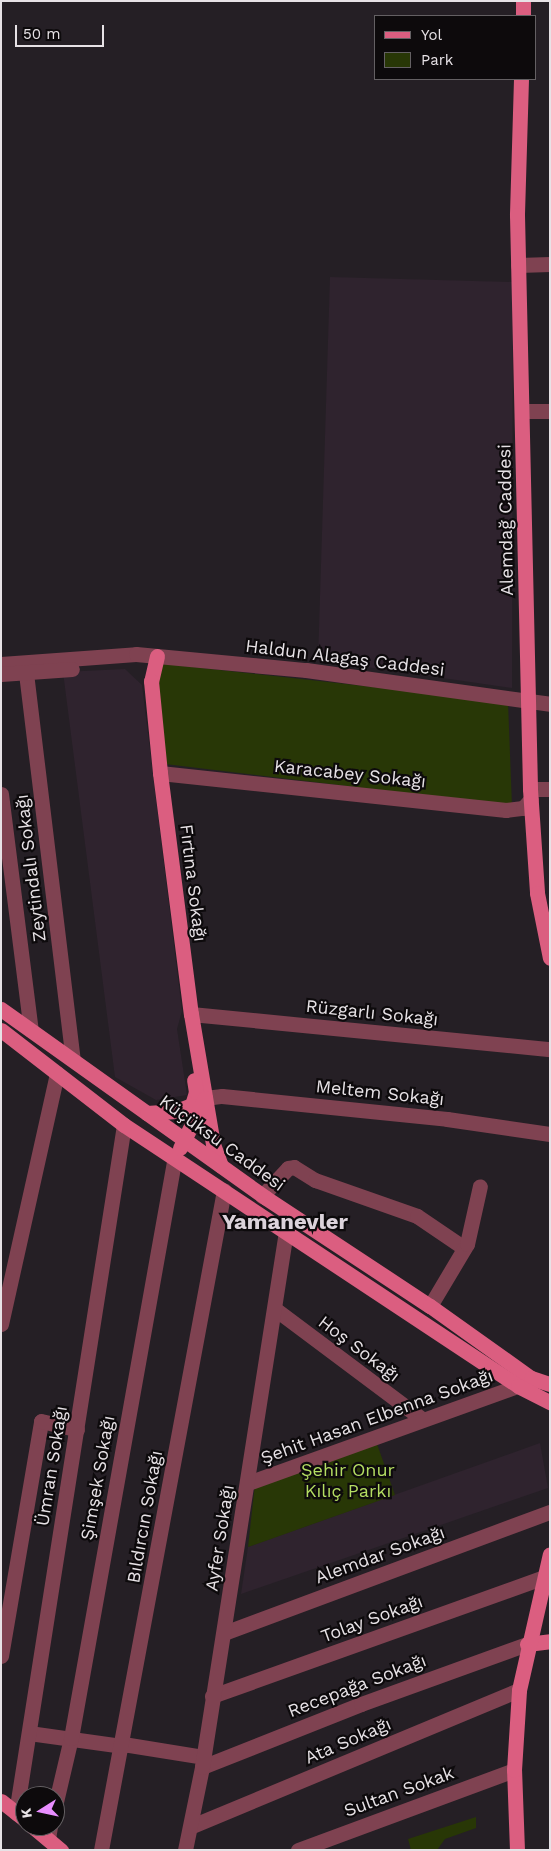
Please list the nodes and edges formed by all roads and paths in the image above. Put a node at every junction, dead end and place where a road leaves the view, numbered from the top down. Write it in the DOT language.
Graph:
graph roads {
  1 [pos="523,1"];
  2 [pos="523,15"];
  3 [pos="521,80"];
  4 [pos="550,264"];
  5 [pos="518,265"];
  6 [pos="522,411"];
  7 [pos="550,411"];
  8 [pos="157,656"];
  9 [pos="1,664"];
  10 [pos="26,673"];
  11 [pos="1,674"];
  12 [pos="528,702"];
  13 [pos="550,704"];
  14 [pos="160,773"];
  15 [pos="550,789"];
  16 [pos="1,794"];
  17 [pos="531,794"];
  18 [pos="550,958"];
  19 [pos="1,1009"];
  20 [pos="191,1014"];
  21 [pos="1,1030"];
  22 [pos="31,1030"];
  23 [pos="550,1049"];
  24 [pos="73,1059"];
  25 [pos="57,1072"];
  26 [pos="206,1106"];
  27 [pos="147,1113"];
  28 [pos="124,1125"];
  29 [pos="550,1134"];
  30 [pos="145,1138"];
  31 [pos="185,1140"];
  32 [pos="174,1156"];
  33 [pos="222,1167"];
  34 [pos="192,1168"];
  35 [pos="480,1186"];
  36 [pos="224,1190"];
  37 [pos="262,1196"];
  38 [pos="294,1217"];
  39 [pos="286,1231"];
  40 [pos="464,1248"];
  41 [pos="430,1306"];
  42 [pos="274,1309"];
  43 [pos="1,1324"];
  44 [pos="550,1384"];
  45 [pos="518,1386"];
  46 [pos="550,1402"];
  47 [pos="422,1419"];
  48 [pos="77,1429"];
  49 [pos="248,1483"];
  50 [pos="550,1512"];
  51 [pos="550,1554"];
  52 [pos="545,1577"];
  53 [pos="224,1633"];
  54 [pos="550,1641"];
  55 [pos="527,1644"];
  56 [pos="1,1656"];
  57 [pos="519,1690"];
  58 [pos="212,1696"];
  59 [pos="29,1732"];
  60 [pos="70,1738"];
  61 [pos="123,1745"];
  62 [pos="202,1762"];
  63 [pos="514,1770"];
  64 [pos="24,1786"];
  65 [pos="59,1786"];
  66 [pos="1,1801"];
  67 [pos="15,1812"];
  68 [pos="192,1826"];
  69 [pos="52,1836"];
  70 [pos="61,1850"];
  71 [pos="101,1850"];
  72 [pos="185,1850"];
  73 [pos="298,1850"];
  74 [pos="517,1850"];
  1 -- 2 [label="main road"];
  3 -- 5 [label="main road, Alemdağ Caddesi"];
  4 -- 5 [label="street"];
  5 -- 6 [label="main road, Alemdağ Caddesi"];
  6 -- 7 [label="street"];
  6 -- 12 [label="main road, Alemdağ Caddesi"];
  8 -- 9 [label="street, Haldun Alagaş Caddesi"];
  8 -- 10 [label="street, Haldun Alagaş Caddesi"];
  8 -- 12 [label="street, Haldun Alagaş Caddesi"];
  8 -- 14 [label="main road, Fırtına Sokağı"];
  10 -- 11 [label="street, Haldun Alagaş Caddesi"];
  10 -- 24 [label="street, Zeytindalı Sokağı"];
  12 -- 13 [label="street, Haldun Alagaş Caddesi"];
  12 -- 17 [label="main road, Alemdağ Caddesi"];
  14 -- 17 [label="street, Karacabey Sokağı"];
  14 -- 20 [label="main road, Fırtına Sokağı"];
  15 -- 17 [label="street"];
  16 -- 22 [label="street"];
  17 -- 18 [label="main road, Alemdağ Caddesi"];
  19 -- 22 [label="main road, Küçüksu Caddesi"];
  20 -- 23 [label="street, Rüzgarlı Sokağı"];
  20 -- 26 [label="main road, Fırtına Sokağı"];
  20 -- 27 [label="main road"];
  21 -- 25 [label="main road, Küçüksu Caddesi"];
  22 -- 24 [label="main road, Küçüksu Caddesi"];
  24 -- 27 [label="main road, Küçüksu Caddesi"];
  25 -- 28 [label="main road, Küçüksu Caddesi"];
  25 -- 43 [label="street"];
  26 -- 29 [label="street, Meltem Sokağı"];
  26 -- 31 [label="main road"];
  26 -- 33 [label="main road, Fırtına Sokağı"];
  27 -- 31 [label="main road, Küçüksu Caddesi"];
  28 -- 30 [label="main road, Küçüksu Caddesi"];
  28 -- 48 [label="street, Ümran Sokağı"];
  30 -- 31 [label="main road"];
  30 -- 32 [label="main road, Küçüksu Caddesi"];
  31 -- 32 [label="main road"];
  31 -- 33 [label="main road, Küçüksu Caddesi"];
  31 -- 34 [label="main road"];
  32 -- 34 [label="main road, Küçüksu Caddesi"];
  32 -- 60 [label="street, Şimşek Sokağı"];
  33 -- 37 [label="main road, Küçüksu Caddesi"];
  34 -- 36 [label="main road, Küçüksu Caddesi"];
  35 -- 40 [label="street"];
  36 -- 39 [label="main road, Küçüksu Caddesi"];
  36 -- 61 [label="street, Bıldırcın Sokağı"];
  37 -- 38 [label="main road, Küçüksu Caddesi"];
  37 -- 40 [label="street"];
  38 -- 39 [label="main road"];
  38 -- 41 [label="main road, Küçüksu Caddesi"];
  39 -- 42 [label="street, Ayfer Sokağı"];
  39 -- 45 [label="main road, Küçüksu Caddesi"];
  40 -- 41 [label="street"];
  41 -- 44 [label="main road, Küçüksu Caddesi"];
  42 -- 47 [label="street, Hoş Sokağı"];
  42 -- 49 [label="street, Ayfer Sokağı"];
  45 -- 46 [label="main road, Küçüksu Caddesi"];
  45 -- 47 [label="street, Şehit Hasan Elbenna Sokağı"];
  47 -- 49 [label="street, Şehit Hasan Elbenna Sokağı"];
  48 -- 56 [label="street"];
  48 -- 59 [label="street, Ümran Sokağı"];
  49 -- 53 [label="street, Ayfer Sokağı"];
  50 -- 53 [label="street, Alemdar Sokağı"];
  51 -- 52 [label="main road"];
  52 -- 55 [label="main road"];
  52 -- 58 [label="street, Tolay Sokağı"];
  53 -- 58 [label="street, Ayfer Sokağı"];
  54 -- 55 [label="main road"];
  55 -- 57 [label="main road"];
  55 -- 62 [label="street, Recepağa Sokağı"];
  57 -- 63 [label="main road"];
  57 -- 68 [label="street, Ata Sokağı"];
  58 -- 62 [label="street, Ayfer Sokağı"];
  59 -- 60 [label="street"];
  59 -- 64 [label="street, Ümran Sokağı"];
  60 -- 61 [label="street"];
  60 -- 65 [label="street, Şimşek Sokağı"];
  61 -- 62 [label="street"];
  61 -- 71 [label="street, Bıldırcın Sokağı"];
  62 -- 68 [label="street, Ayfer Sokağı"];
  63 -- 73 [label="street, Sultan Sokak"];
  63 -- 74 [label="main road"];
  66 -- 67 [label="main road"];
  68 -- 72 [label="street, Ayfer Sokağı"];
  69 -- 70 [label="main road"];
}
